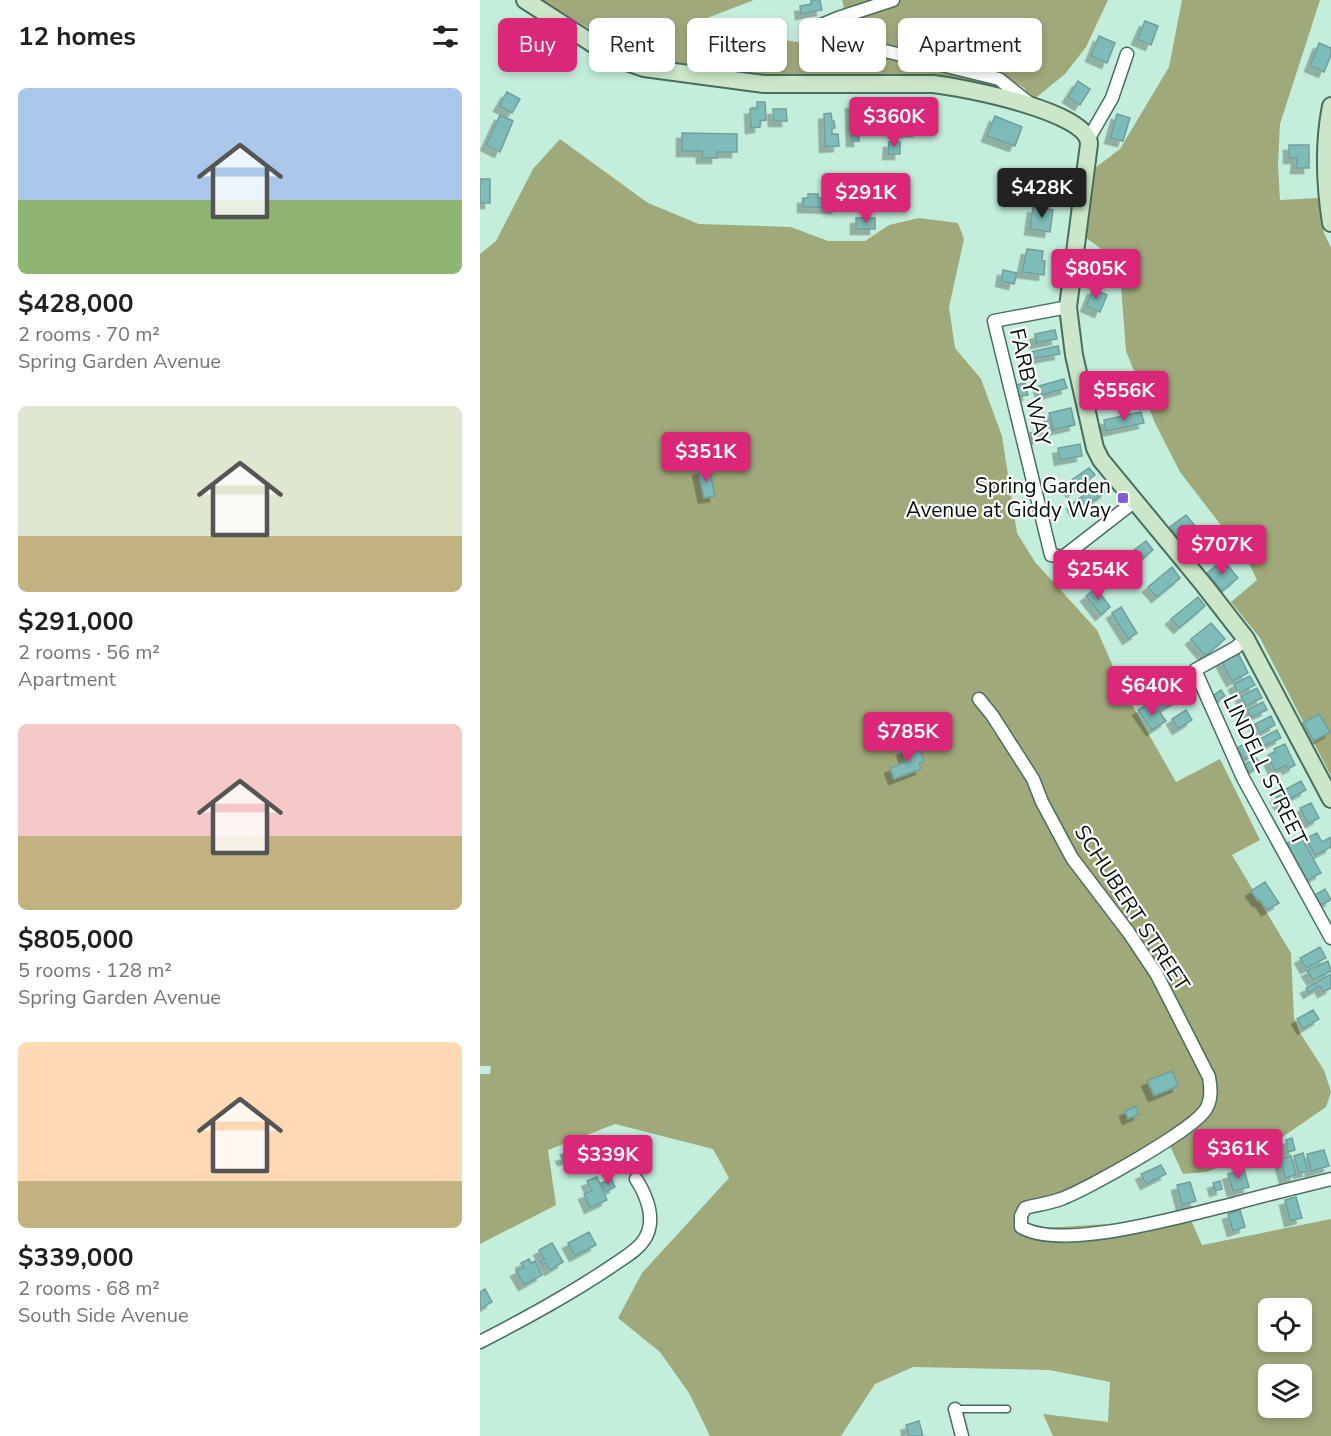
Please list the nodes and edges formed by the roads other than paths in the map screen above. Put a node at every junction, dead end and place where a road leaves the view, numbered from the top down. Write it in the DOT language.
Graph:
graph roads {
  1 [pos="525,0"];
  2 [pos="893,0"];
  3 [pos="1127,54"];
  4 [pos="1033,106"];
  5 [pos="1331,106"];
  6 [pos="1089,138"];
  7 [pos="1331,223"];
  8 [pos="1068,306"];
  9 [pos="1135,501"];
  10 [pos="1246,639"];
  11 [pos="979,699"];
  12 [pos="1331,799"];
  13 [pos="1328,925"];
  14 [pos="1331,938"];
  15 [pos="636,1179"];
  16 [pos="1331,1179"];
  17 [pos="480,1342"];
  18 [pos="955,1409"];
  19 [pos="1007,1409"];
  20 [pos="962,1436"];
  1 -- 4 [label="street"];
  2 -- 4 [label="street"];
  3 -- 6 [label="street"];
  4 -- 6 [label="street"];
  5 -- 7 [label="street"];
  6 -- 8 [label="street"];
  8 -- 9 [label="street"];
  8 -- 9 [label="street, FARBY WAY"];
  9 -- 10 [label="street"];
  10 -- 12 [label="street"];
  10 -- 13 [label="street, LINDELL STREET"];
  11 -- 16 [label="street, SCHUBERT STREET"];
  13 -- 14 [label="street, LINDELL STREET"];
  15 -- 17 [label="street"];
  18 -- 19 [label="lane"];
  18 -- 20 [label="street"];
}
